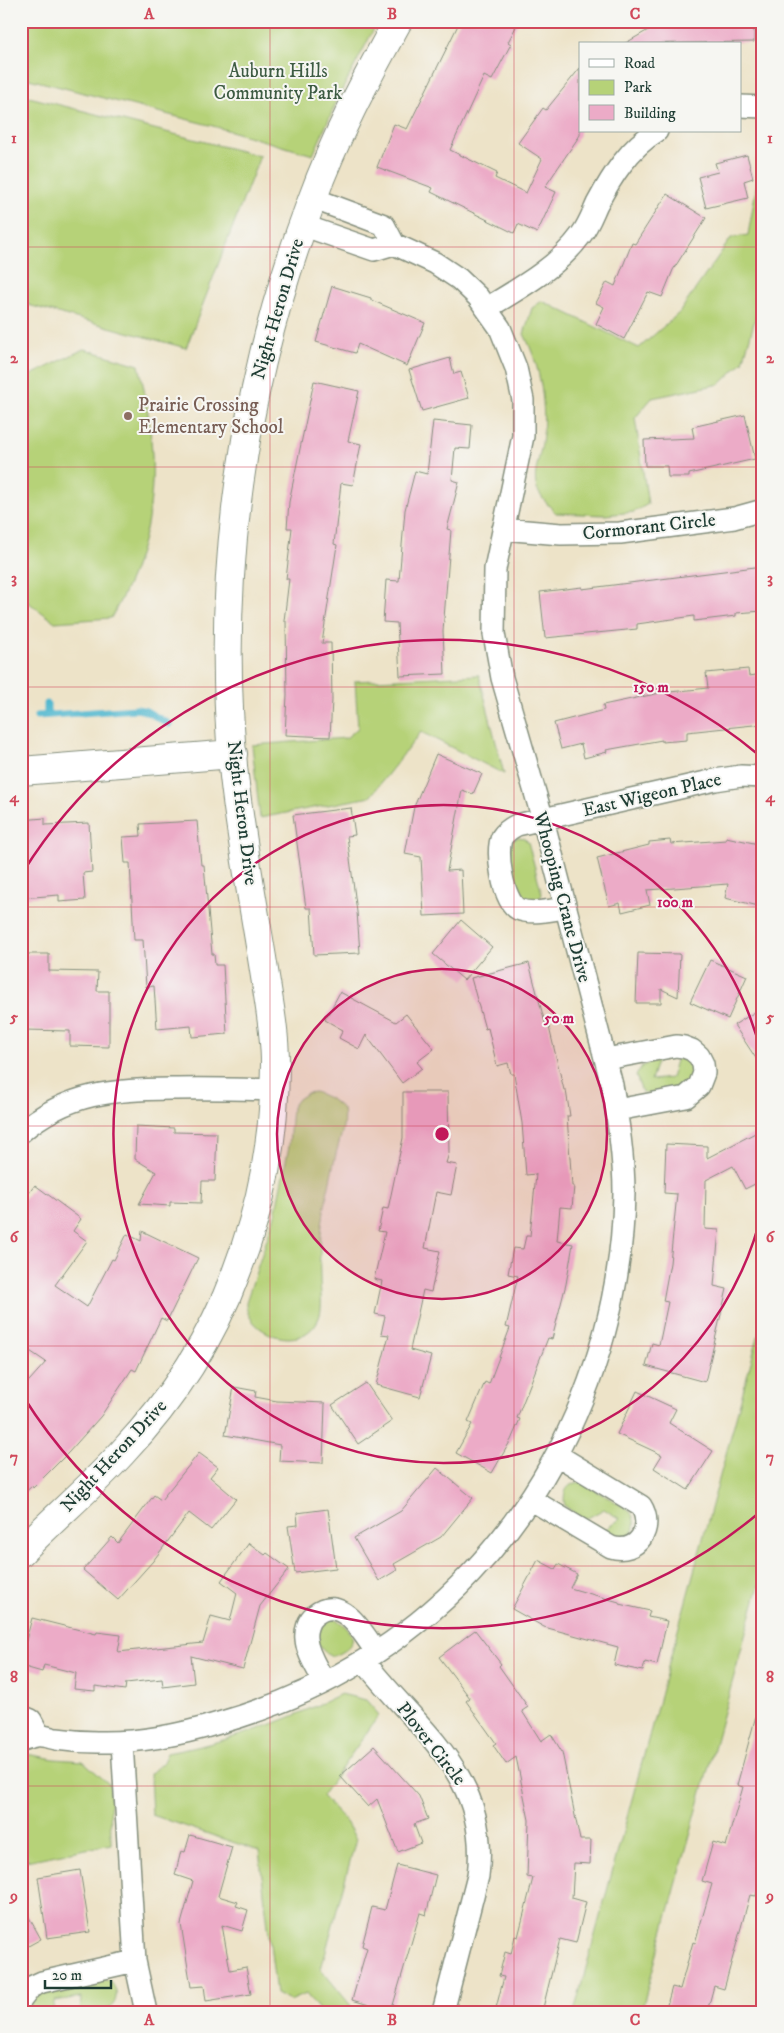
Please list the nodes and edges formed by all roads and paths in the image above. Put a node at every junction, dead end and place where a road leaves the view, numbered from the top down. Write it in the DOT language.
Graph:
graph roads {
  1 [pos="398,21"];
  2 [pos="742,106"];
  3 [pos="763,106"];
  4 [pos="657,132"];
  5 [pos="312,198"];
  6 [pos="302,225"];
  7 [pos="394,244"];
  8 [pos="487,308"];
  9 [pos="763,510"];
  10 [pos="503,528"];
  11 [pos="233,754"];
  12 [pos="21,771"];
  13 [pos="763,777"];
  14 [pos="543,820"];
  15 [pos="565,908"];
  16 [pos="606,1059"];
  17 [pos="274,1090"];
  18 [pos="617,1110"];
  19 [pos="21,1132"];
  20 [pos="557,1455"];
  21 [pos="530,1499"];
  22 [pos="21,1552"];
  23 [pos="370,1656"];
  24 [pos="324,1682"];
  25 [pos="21,1716"];
  26 [pos="30,1738"];
  27 [pos="122,1742"];
  28 [pos="135,1960"];
  29 [pos="21,2000"];
  30 [pos="146,2012"];
  31 [pos="443,2012"];
  1 -- 5 [label="street, Night Heron Drive"];
  2 -- 3 [label="street"];
  4 -- 8 [label="street"];
  5 -- 6 [label="street, Night Heron Drive"];
  5 -- 7 [label="street"];
  6 -- 7 [label="street"];
  6 -- 11 [label="street, Night Heron Drive"];
  7 -- 8 [label="street, Whooping Crane Drive"];
  8 -- 10 [label="street, Whooping Crane Drive"];
  9 -- 10 [label="street, Cormorant Circle"];
  10 -- 14 [label="street, Whooping Crane Drive"];
  11 -- 12 [label="street"];
  11 -- 17 [label="street, Night Heron Drive"];
  13 -- 14 [label="street, East Wigeon Place"];
  14 -- 15 [label="street, Whooping Crane Drive"];
  14 -- 15 [label="street, East Wigeon Place"];
  15 -- 16 [label="street, Whooping Crane Drive"];
  16 -- 18 [label="street, Whooping Crane Drive"];
  16 -- 18 [label="street"];
  17 -- 19 [label="street"];
  17 -- 22 [label="street, Night Heron Drive"];
  18 -- 20 [label="street, Whooping Crane Drive"];
  20 -- 21 [label="street, Whooping Crane Drive"];
  20 -- 21 [label="street"];
  21 -- 23 [label="street, Whooping Crane Drive"];
  23 -- 24 [label="street, Whooping Crane Drive"];
  23 -- 24 [label="street"];
  23 -- 31 [label="street, Plover Circle"];
  24 -- 27 [label="street, Whooping Crane Drive"];
  25 -- 26 [label="street, Whooping Crane Drive"];
  26 -- 27 [label="street, Whooping Crane Drive"];
  27 -- 28 [label="street"];
  28 -- 29 [label="street"];
  28 -- 30 [label="street"];
}
